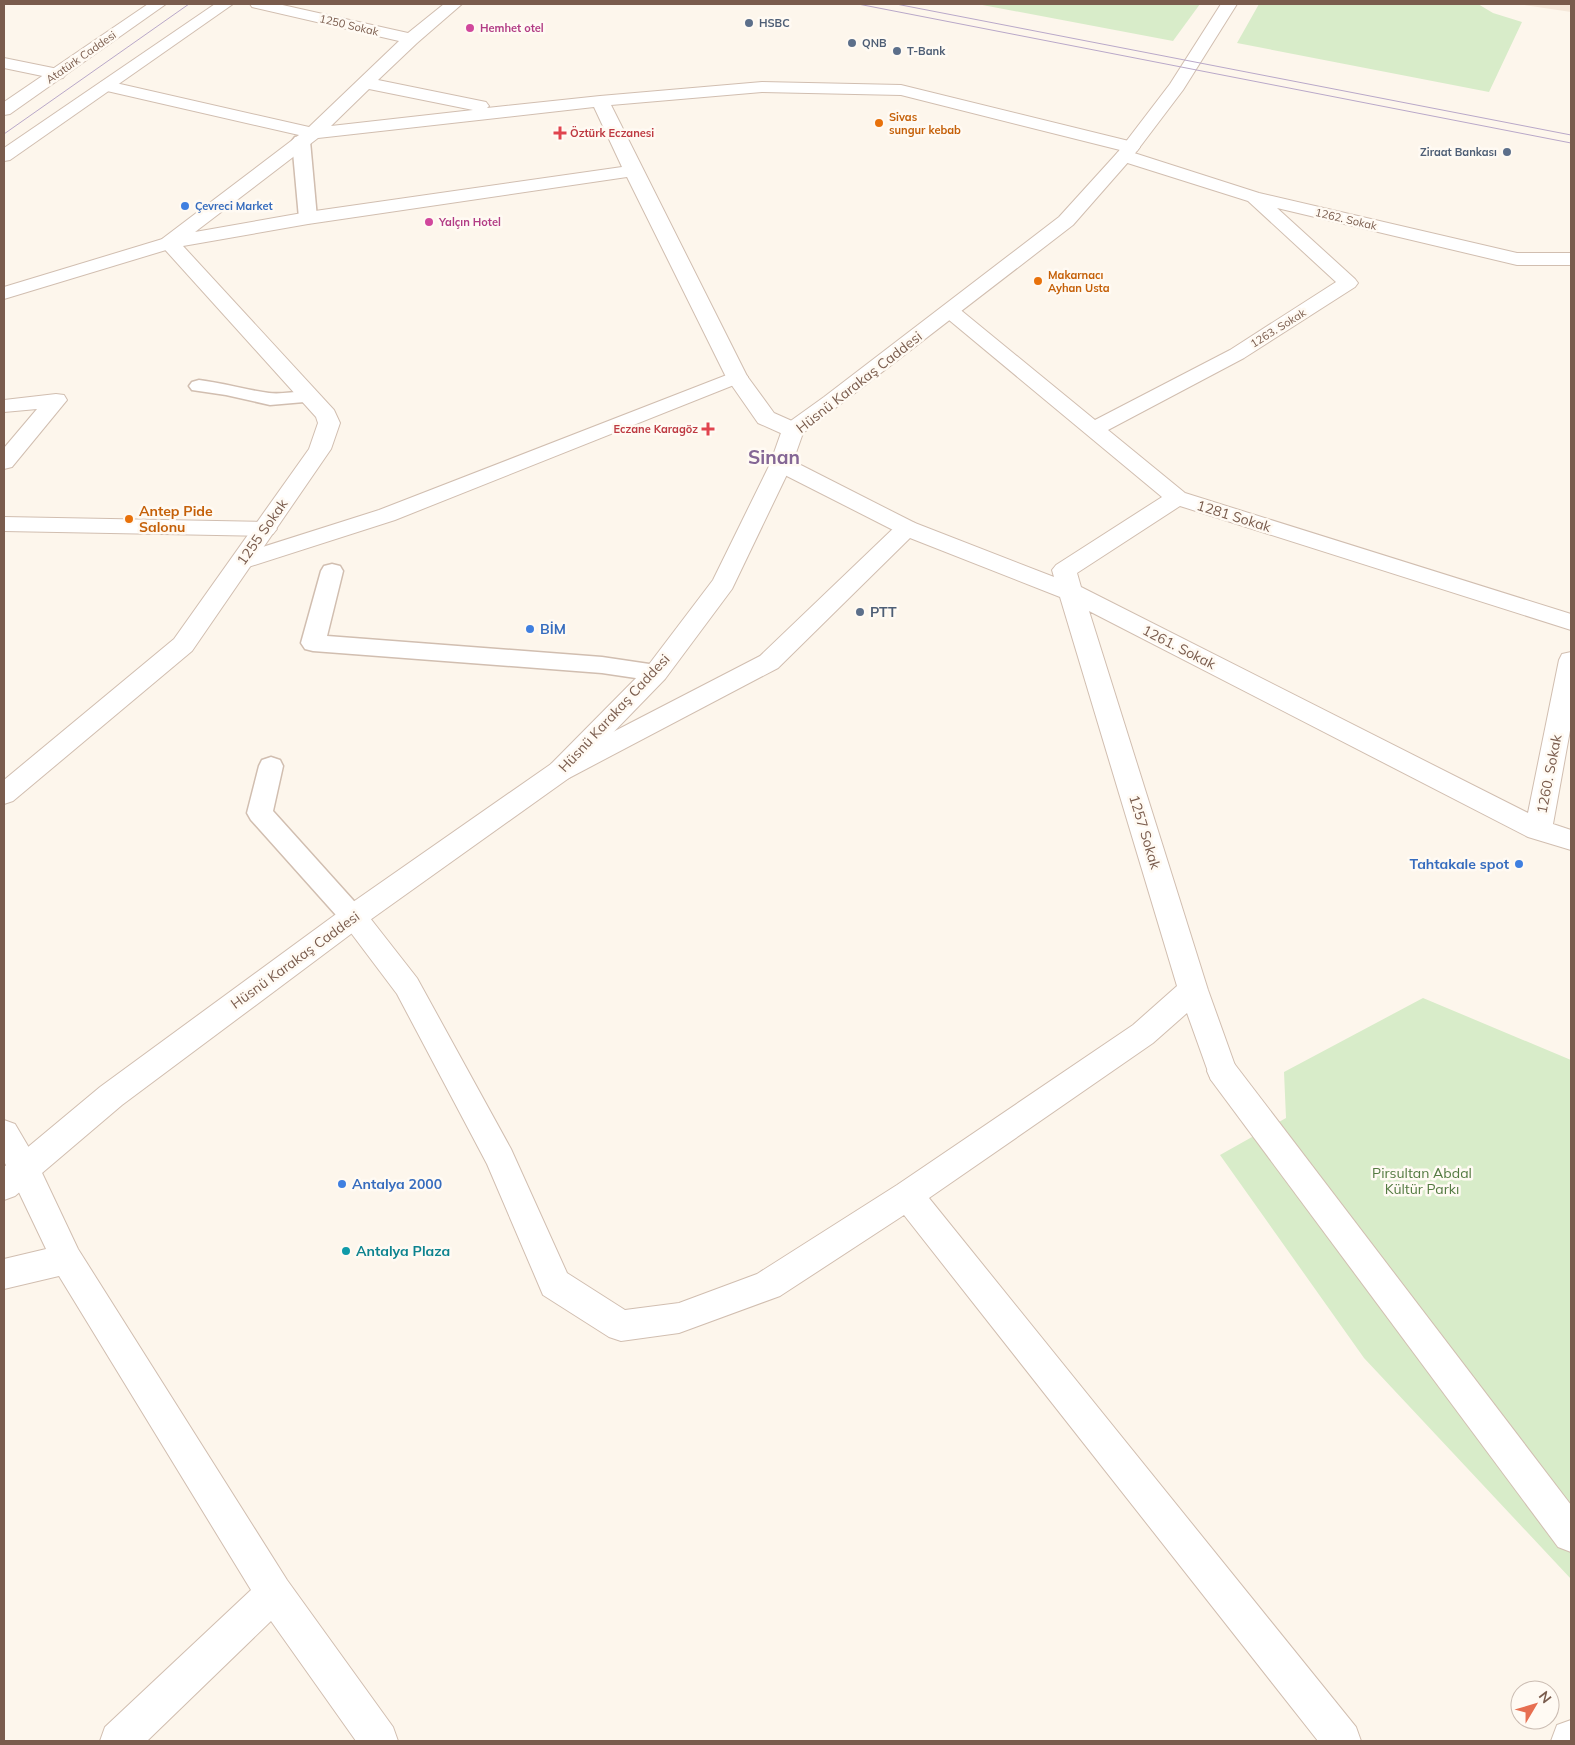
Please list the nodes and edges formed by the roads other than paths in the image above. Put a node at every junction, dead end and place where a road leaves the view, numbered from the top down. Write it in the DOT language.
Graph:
graph roads {
  1 [pos="158,4"];
  2 [pos="224,4"];
  3 [pos="258,4"];
  4 [pos="454,4"];
  5 [pos="1228,4"];
  6 [pos="411,39"];
  7 [pos="4,62"];
  8 [pos="57,74"];
  9 [pos="366,83"];
  10 [pos="107,86"];
  11 [pos="600,101"];
  12 [pos="4,110"];
  13 [pos="506,111"];
  14 [pos="307,137"];
  15 [pos="1128,151"];
  16 [pos="4,156"];
  17 [pos="633,171"];
  18 [pos="1254,197"];
  19 [pos="308,218"];
  20 [pos="169,243"];
  21 [pos="1571,259"];
  22 [pos="4,293"];
  23 [pos="950,311"];
  24 [pos="737,377"];
  25 [pos="198,386"];
  26 [pos="309,397"];
  27 [pos="4,406"];
  28 [pos="1094,429"];
  29 [pos="793,430"];
  30 [pos="4,462"];
  31 [pos="781,464"];
  32 [pos="1177,498"];
  33 [pos="4,524"];
  34 [pos="265,528"];
  35 [pos="907,528"];
  36 [pos="242,561"];
  37 [pos="332,571"];
  38 [pos="1071,592"];
  39 [pos="1571,622"];
  40 [pos="1571,660"];
  41 [pos="656,672"];
  42 [pos="271,766"];
  43 [pos="560,771"];
  44 [pos="4,794"];
  45 [pos="1538,830"];
  46 [pos="1571,840"];
  47 [pos="353,917"];
  48 [pos="1193,990"];
  49 [pos="4,1134"];
  50 [pos="14,1177"];
  51 [pos="908,1195"];
  52 [pos="67,1259"];
  53 [pos="4,1274"];
  54 [pos="1571,1534"];
  55 [pos="274,1593"];
  56 [pos="119,1741"];
  57 [pos="379,1741"];
  58 [pos="1342,1741"];
  1 -- 8 [label="street, Atatürk Caddesi"];
  2 -- 10 [label="street"];
  3 -- 6 [label="street, 1250 Sokak"];
  4 -- 6 [label="street"];
  5 -- 15 [label="street, Hüsnü Karakaş Caddesi"];
  6 -- 9 [label="street"];
  7 -- 8 [label="street"];
  8 -- 12 [label="street, Atatürk Caddesi"];
  9 -- 13 [label="street"];
  9 -- 14 [label="street"];
  10 -- 14 [label="street"];
  10 -- 16 [label="street"];
  11 -- 13 [label="street, 1262. Sokak"];
  11 -- 15 [label="street, 1262. Sokak"];
  11 -- 17 [label="street"];
  13 -- 14 [label="street, 1262. Sokak"];
  14 -- 19 [label="lane"];
  14 -- 20 [label="street"];
  15 -- 18 [label="street, 1262. Sokak"];
  15 -- 23 [label="street, Hüsnü Karakaş Caddesi"];
  17 -- 19 [label="street"];
  17 -- 24 [label="street"];
  18 -- 21 [label="street, 1262. Sokak"];
  18 -- 28 [label="street, 1263. Sokak"];
  19 -- 20 [label="street"];
  20 -- 22 [label="street"];
  20 -- 26 [label="street, 1255 Sokak"];
  23 -- 28 [label="street, 1281 Sokak"];
  23 -- 29 [label="street, Hüsnü Karakaş Caddesi"];
  24 -- 29 [label="street"];
  24 -- 36 [label="street"];
  25 -- 26 [label="lane"];
  26 -- 34 [label="street, 1255 Sokak"];
  27 -- 30 [label="street"];
  28 -- 32 [label="street, 1281 Sokak"];
  29 -- 31 [label="street, Hüsnü Karakaş Caddesi"];
  31 -- 35 [label="street, 1261. Sokak"];
  31 -- 41 [label="street, Hüsnü Karakaş Caddesi"];
  32 -- 38 [label="street, 1257 Sokak"];
  32 -- 39 [label="street, 1281 Sokak"];
  33 -- 34 [label="street"];
  34 -- 36 [label="street, 1255 Sokak"];
  35 -- 38 [label="street, 1261. Sokak"];
  35 -- 43 [label="street"];
  36 -- 44 [label="street, 1255 Sokak"];
  37 -- 41 [label="lane"];
  38 -- 45 [label="street, 1261. Sokak"];
  38 -- 48 [label="street, 1257 Sokak"];
  40 -- 45 [label="street, 1260. Sokak"];
  41 -- 43 [label="street, Hüsnü Karakaş Caddesi"];
  42 -- 47 [label="lane"];
  43 -- 47 [label="street, Hüsnü Karakaş Caddesi"];
  45 -- 46 [label="street, 1261. Sokak"];
  47 -- 50 [label="street, Hüsnü Karakaş Caddesi"];
  47 -- 51 [label="street"];
  48 -- 51 [label="street"];
  48 -- 54 [label="street, 1257 Sokak"];
  49 -- 50 [label="street"];
  50 -- 52 [label="street"];
  51 -- 58 [label="street"];
  52 -- 53 [label="street"];
  52 -- 55 [label="street"];
  55 -- 56 [label="street"];
  55 -- 57 [label="street"];
}
